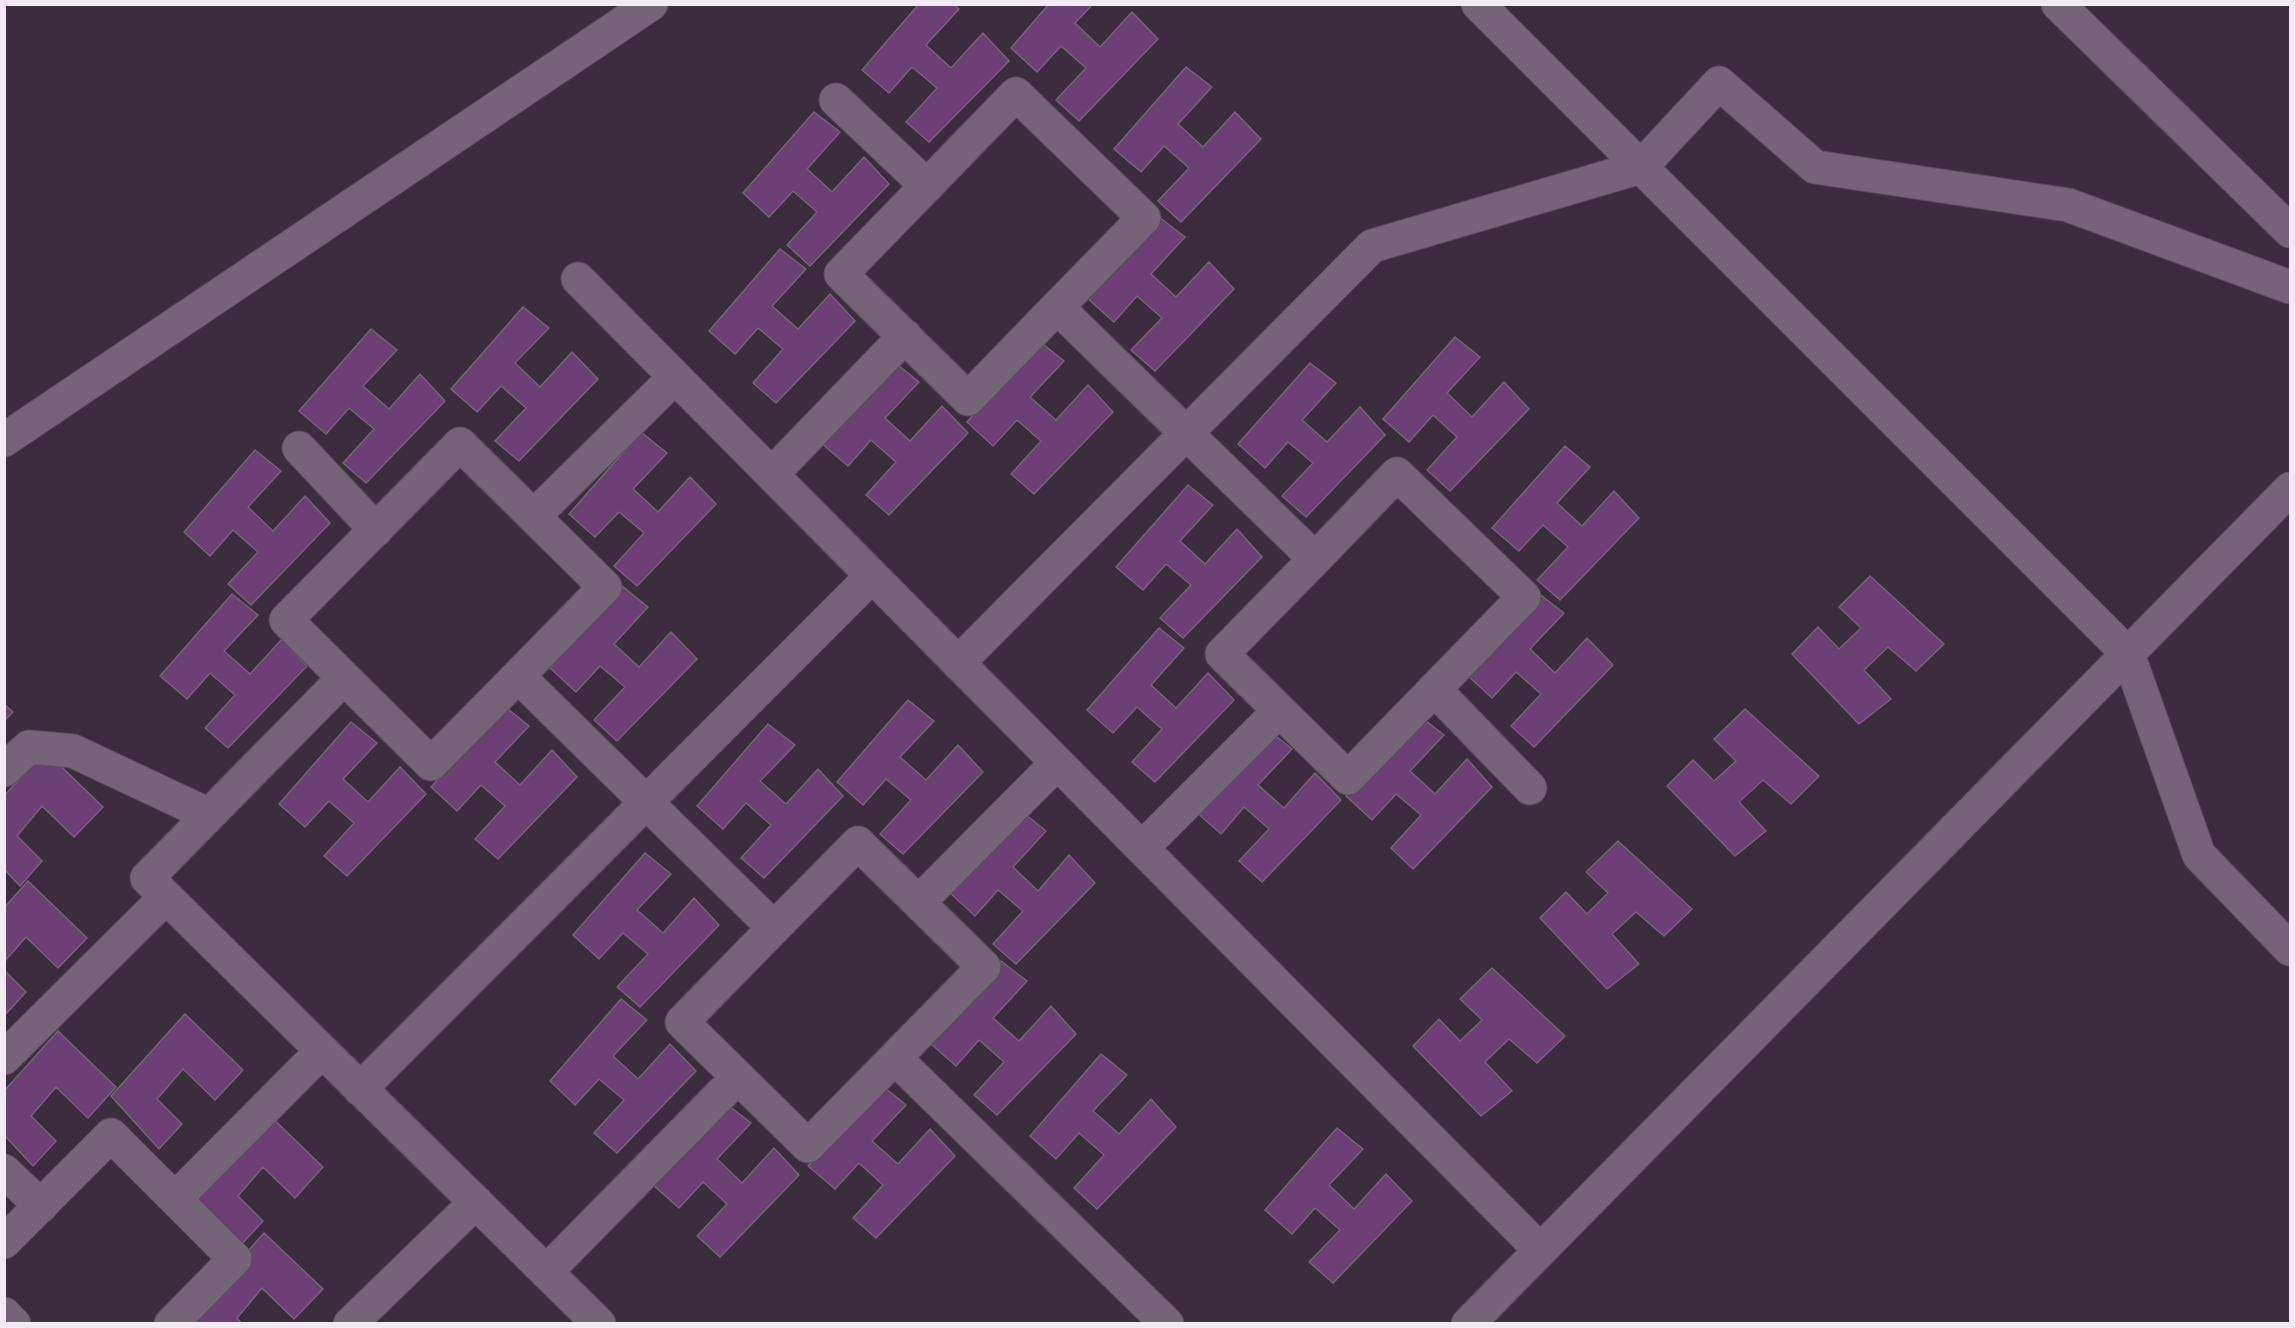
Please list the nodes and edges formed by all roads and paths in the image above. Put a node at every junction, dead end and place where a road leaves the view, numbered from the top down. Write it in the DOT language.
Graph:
graph roads {
  1 [pos="651,4"];
  2 [pos="1478,4"];
  3 [pos="2058,4"];
  4 [pos="836,100"];
  5 [pos="1641,167"];
  6 [pos="927,186"];
  7 [pos="2290,231"];
  8 [pos="578,279"];
  9 [pos="2290,287"];
  10 [pos="1057,307"];
  11 [pos="905,336"];
  12 [pos="675,377"];
  13 [pos="1186,433"];
  14 [pos="4,440"];
  15 [pos="299,448"];
  16 [pos="772,474"];
  17 [pos="2290,489"];
  18 [pos="534,516"];
  19 [pos="376,530"];
  20 [pos="1314,558"];
  21 [pos="872,576"];
  22 [pos="2128,654"];
  23 [pos="958,663"];
  24 [pos="518,676"];
  25 [pos="345,678"];
  26 [pos="1434,689"];
  27 [pos="1279,711"];
  28 [pos="1057,763"];
  29 [pos="4,771"];
  30 [pos="1530,788"];
  31 [pos="646,802"];
  32 [pos="209,816"];
  33 [pos="1142,848"];
  34 [pos="166,897"];
  35 [pos="919,902"];
  36 [pos="774,928"];
  37 [pos="2290,950"];
  38 [pos="322,1051"];
  39 [pos="6,1052"];
  40 [pos="895,1058"];
  41 [pos="738,1077"];
  42 [pos="360,1089"];
  43 [pos="4,1172"];
  44 [pos="175,1199"];
  45 [pos="476,1202"];
  46 [pos="41,1206"];
  47 [pos="4,1242"];
  48 [pos="1540,1250"];
  49 [pos="546,1272"];
  50 [pos="4,1314"];
  51 [pos="14,1323"];
  52 [pos="171,1323"];
  53 [pos="350,1323"];
  54 [pos="599,1323"];
  55 [pos="1167,1323"];
  56 [pos="1468,1323"];
  1 -- 14 [label="street"];
  2 -- 5 [label="street"];
  3 -- 7 [label="street"];
  4 -- 6 [label="street"];
  5 -- 9 [label="street"];
  5 -- 13 [label="street"];
  5 -- 22 [label="street"];
  6 -- 10 [label="street"];
  6 -- 11 [label="street"];
  8 -- 12 [label="street"];
  10 -- 11 [label="street"];
  10 -- 13 [label="street"];
  11 -- 16 [label="street"];
  12 -- 16 [label="street"];
  12 -- 18 [label="street"];
  13 -- 20 [label="street"];
  13 -- 23 [label="street"];
  15 -- 19 [label="street"];
  16 -- 21 [label="street"];
  17 -- 22 [label="street"];
  18 -- 19 [label="street"];
  18 -- 24 [label="street"];
  19 -- 25 [label="street"];
  20 -- 26 [label="street"];
  20 -- 27 [label="street"];
  21 -- 23 [label="street"];
  21 -- 31 [label="street"];
  22 -- 37 [label="street"];
  22 -- 48 [label="street"];
  23 -- 28 [label="street"];
  24 -- 25 [label="street"];
  24 -- 31 [label="street"];
  25 -- 32 [label="street"];
  26 -- 27 [label="street"];
  26 -- 30 [label="street"];
  27 -- 33 [label="street"];
  28 -- 33 [label="street"];
  28 -- 35 [label="street"];
  29 -- 32 [label="street"];
  31 -- 36 [label="street"];
  31 -- 42 [label="street"];
  32 -- 34 [label="street"];
  33 -- 48 [label="street"];
  34 -- 38 [label="street"];
  34 -- 39 [label="street"];
  35 -- 36 [label="street"];
  35 -- 40 [label="street"];
  36 -- 41 [label="street"];
  38 -- 42 [label="street"];
  38 -- 44 [label="street"];
  40 -- 41 [label="street"];
  40 -- 55 [label="street"];
  41 -- 49 [label="street"];
  42 -- 45 [label="street"];
  43 -- 46 [label="street"];
  44 -- 46 [label="street"];
  44 -- 52 [label="street"];
  45 -- 49 [label="street"];
  45 -- 53 [label="street"];
  46 -- 47 [label="street"];
  48 -- 56 [label="street"];
  49 -- 54 [label="street"];
  50 -- 51 [label="street"];
}
